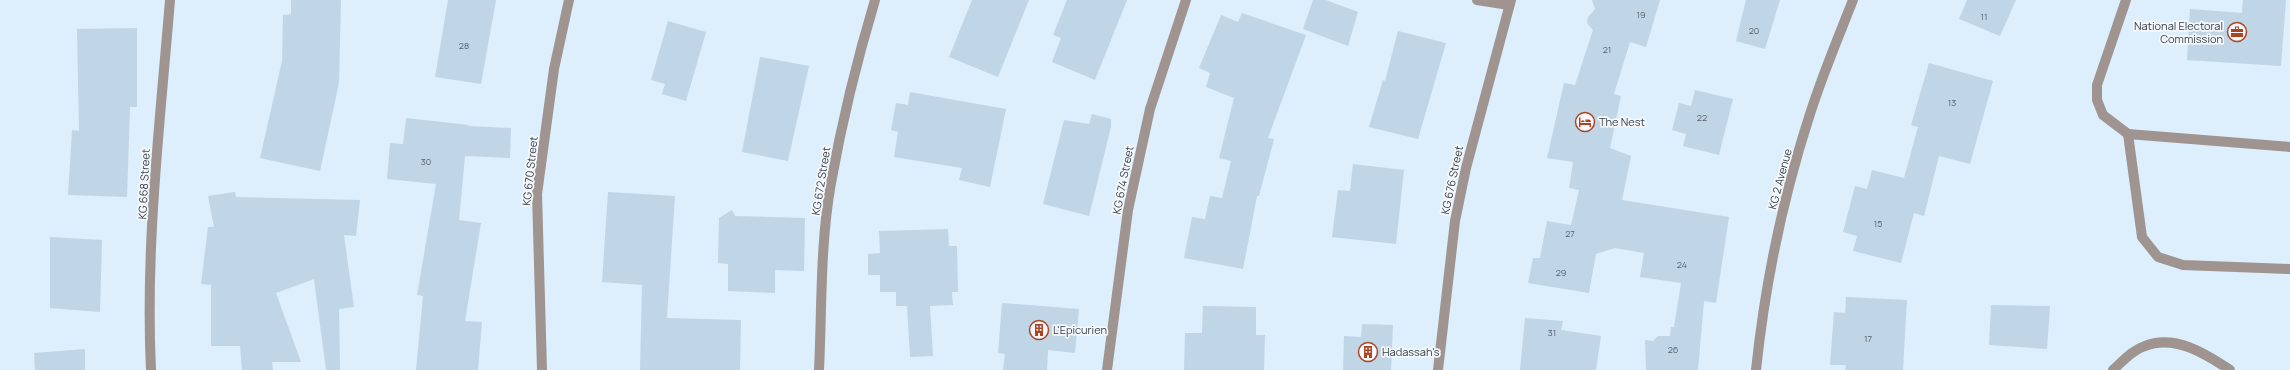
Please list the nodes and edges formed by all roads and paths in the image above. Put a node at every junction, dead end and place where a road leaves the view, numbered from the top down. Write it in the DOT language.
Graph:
graph roads {
  1 [pos="170,0"];
  2 [pos="569,0"];
  3 [pos="875,0"];
  4 [pos="1186,0"];
  5 [pos="1477,0"];
  6 [pos="1852,0"];
  7 [pos="2126,0"];
  8 [pos="1510,2"];
  9 [pos="2128,134"];
  10 [pos="2290,147"];
  11 [pos="2290,268"];
  12 [pos="151,370"];
  13 [pos="542,370"];
  14 [pos="819,370"];
  15 [pos="1107,370"];
  16 [pos="1438,370"];
  17 [pos="1756,370"];
  18 [pos="2113,370"];
  19 [pos="2230,370"];
  1 -- 12 [label="street, KG 668 Street"];
  2 -- 13 [label="street, KG 670 Street"];
  3 -- 14 [label="street, KG 672 Street"];
  4 -- 15 [label="street, KG 674 Street"];
  5 -- 8 [label="street"];
  6 -- 17 [label="street, KG 2 Avenue"];
  7 -- 9 [label="street"];
  8 -- 16 [label="street, KG 676 Street"];
  9 -- 10 [label="street"];
  9 -- 11 [label="street"];
  18 -- 19 [label="street"];
}
